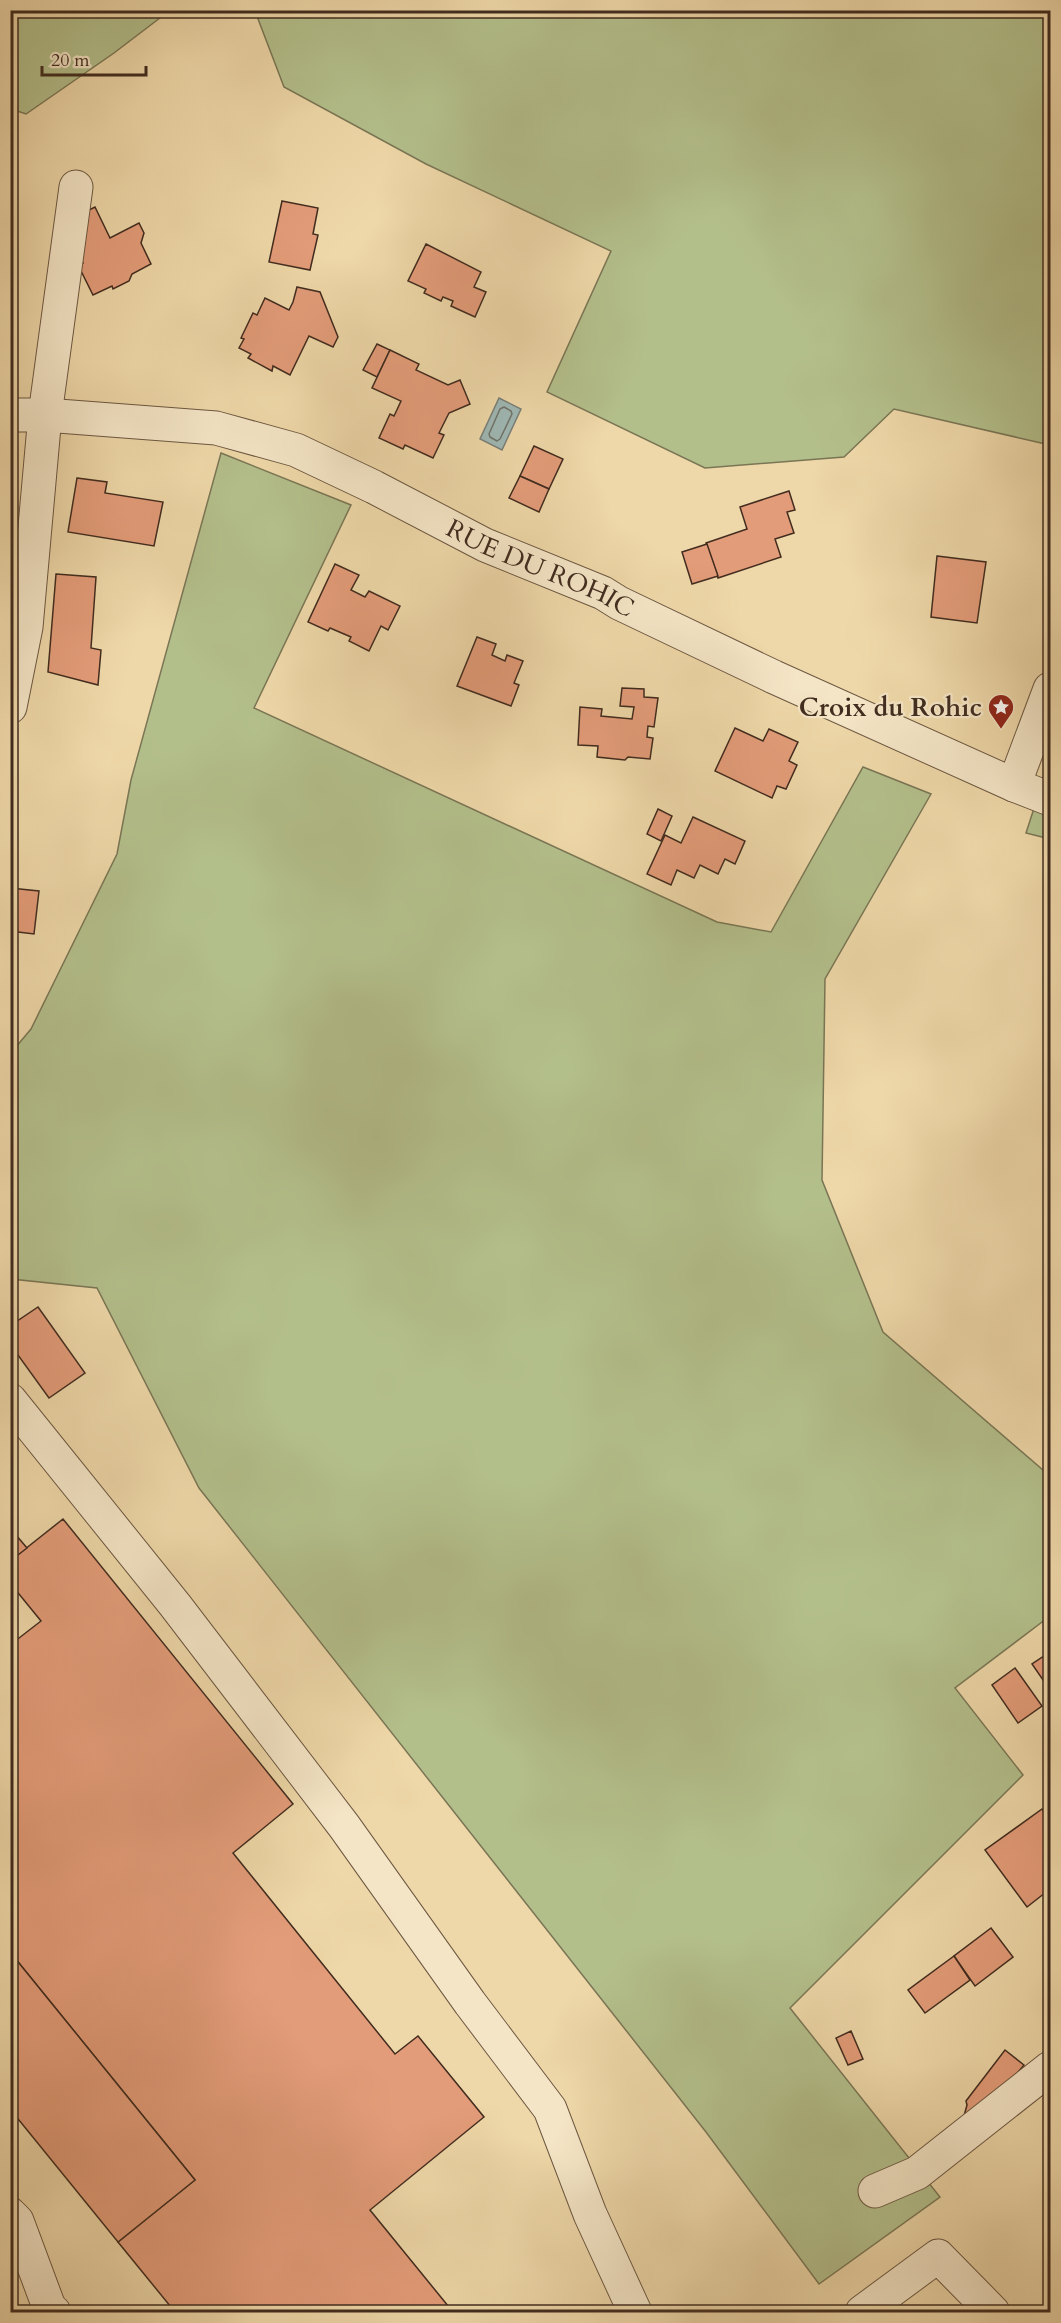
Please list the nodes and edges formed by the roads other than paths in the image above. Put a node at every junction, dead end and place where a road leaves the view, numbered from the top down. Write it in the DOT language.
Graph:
graph roads {
  1 [pos="76,188"];
  2 [pos="10,415"];
  3 [pos="45,415"];
  4 [pos="1050,689"];
  5 [pos="10,707"];
  6 [pos="1014,785"];
  7 [pos="1050,799"];
  8 [pos="10,1400"];
  9 [pos="1050,2068"];
  10 [pos="875,2191"];
  11 [pos="10,2214"];
  12 [pos="54,2313"];
  13 [pos="635,2313"];
  14 [pos="862,2313"];
  15 [pos="993,2313"];
  1 -- 3 [label="street"];
  2 -- 3 [label="street, RUE DU ROHIC"];
  3 -- 5 [label="street"];
  3 -- 6 [label="street, RUE DU ROHIC"];
  4 -- 6 [label="street"];
  6 -- 7 [label="street, RUE DU ROHIC"];
  8 -- 13 [label="street"];
  9 -- 10 [label="street"];
  11 -- 12 [label="street"];
  14 -- 15 [label="street"];
}
